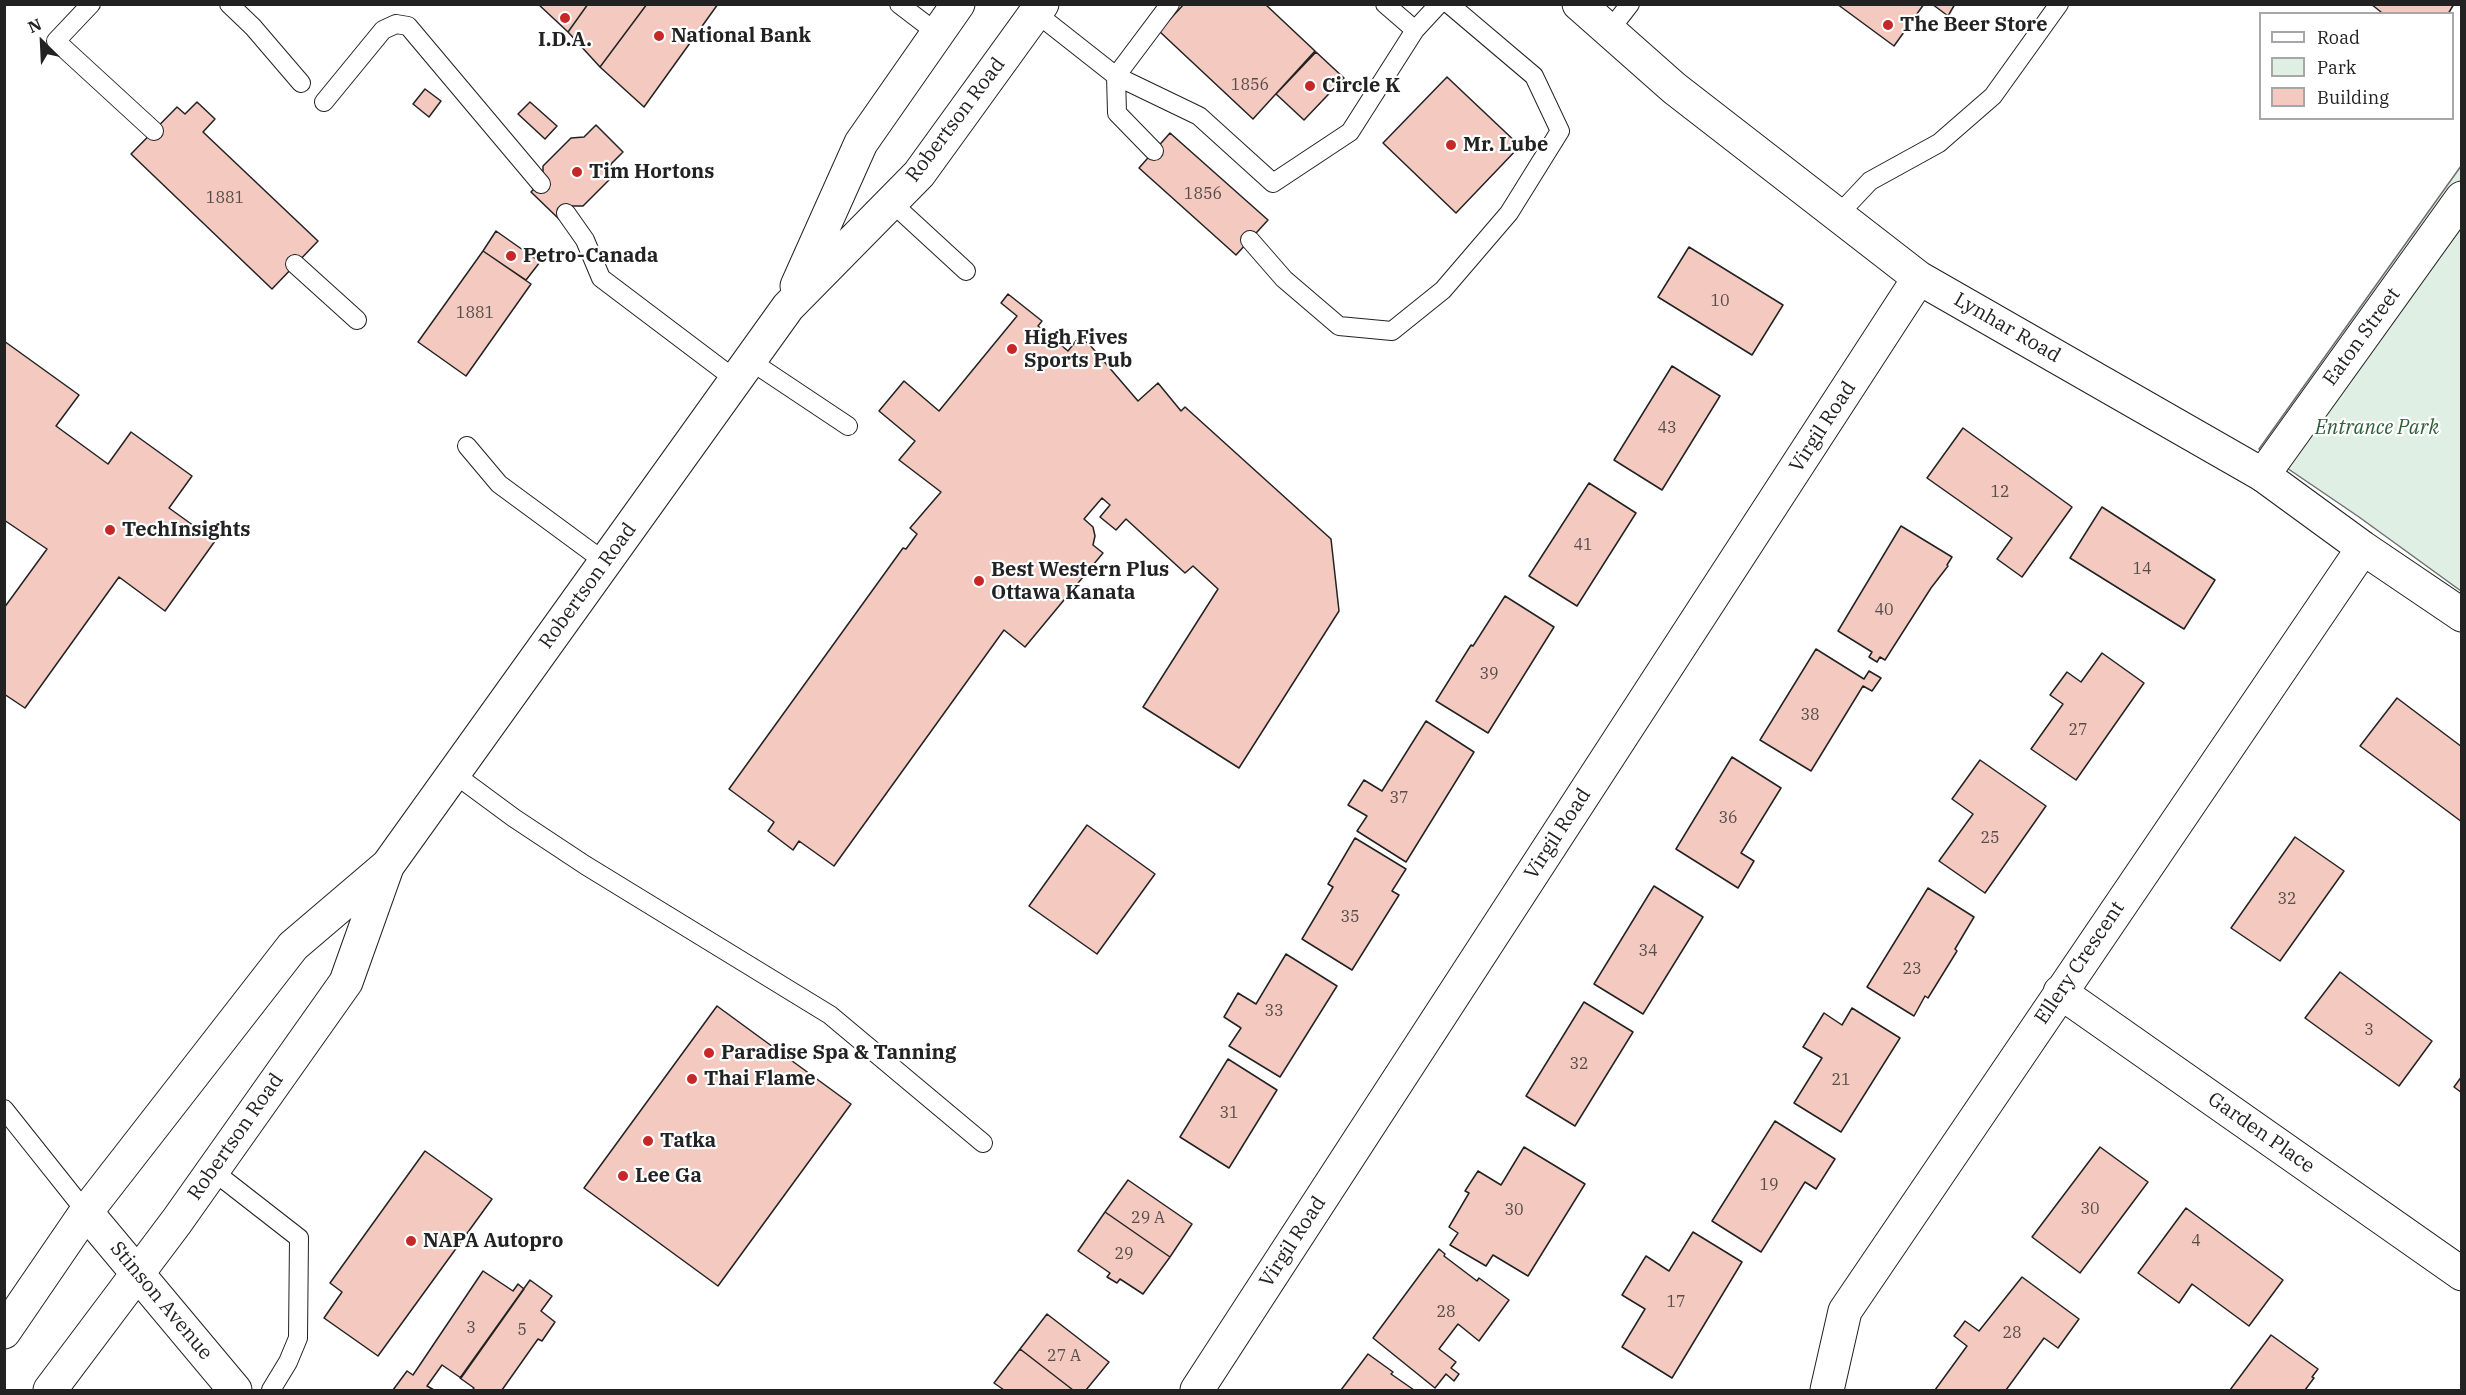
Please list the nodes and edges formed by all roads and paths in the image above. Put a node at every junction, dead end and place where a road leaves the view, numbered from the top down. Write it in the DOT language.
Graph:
graph roads {
  1 [pos="91,4"];
  2 [pos="229,4"];
  3 [pos="899,4"];
  4 [pos="958,4"];
  5 [pos="1170,4"];
  6 [pos="1385,4"];
  7 [pos="1439,4"];
  8 [pos="1449,4"];
  9 [pos="1579,4"];
  10 [pos="1630,4"];
  11 [pos="2059,4"];
  12 [pos="1039,9"];
  13 [pos="1415,30"];
  14 [pos="1609,31"];
  15 [pos="937,33"];
  16 [pos="1116,76"];
  17 [pos="301,82"];
  18 [pos="324,102"];
  19 [pos="154,131"];
  20 [pos="1154,151"];
  21 [pos="541,184"];
  22 [pos="2462,198"];
  23 [pos="891,202"];
  24 [pos="566,213"];
  25 [pos="1838,215"];
  26 [pos="1250,240"];
  27 [pos="295,264"];
  28 [pos="966,271"];
  29 [pos="1919,278"];
  30 [pos="788,307"];
  31 [pos="357,320"];
  32 [pos="742,370"];
  33 [pos="848,426"];
  34 [pos="467,446"];
  35 [pos="2264,475"];
  36 [pos="2363,548"];
  37 [pos="605,562"];
  38 [pos="2462,615"];
  39 [pos="453,773"];
  40 [pos="388,865"];
  41 [pos="2060,992"];
  42 [pos="4,1109"];
  43 [pos="983,1143"];
  44 [pos="213,1171"];
  45 [pos="86,1212"];
  46 [pos="138,1274"];
  47 [pos="2462,1274"];
  48 [pos="4,1332"];
  49 [pos="50,1390"];
  50 [pos="235,1390"];
  51 [pos="271,1390"];
  52 [pos="1197,1390"];
  53 [pos="1827,1390"];
  1 -- 19 [label="lane"];
  2 -- 17 [label="lane"];
  3 -- 15 [label="lane"];
  4 -- 15 [label="street, Robertson Road"];
  5 -- 16 [label="lane"];
  6 -- 13 [label="lane"];
  7 -- 13 [label="lane"];
  8 -- 26 [label="lane"];
  9 -- 14 [label="street, Lynhar Road"];
  10 -- 14 [label="lane"];
  11 -- 25 [label="lane"];
  12 -- 16 [label="lane"];
  12 -- 23 [label="street, Robertson Road"];
  13 -- 16 [label="lane"];
  14 -- 25 [label="street, Lynhar Road"];
  15 -- 30 [label="street, Robertson Road"];
  16 -- 20 [label="lane"];
  18 -- 21 [label="lane"];
  22 -- 35 [label="street, Eaton Street"];
  23 -- 28 [label="lane"];
  23 -- 30 [label="street, Robertson Road"];
  24 -- 32 [label="lane"];
  25 -- 29 [label="street, Lynhar Road"];
  27 -- 31 [label="lane"];
  29 -- 35 [label="street, Lynhar Road"];
  29 -- 52 [label="street, Virgil Road"];
  30 -- 32 [label="street, Robertson Road"];
  32 -- 33 [label="lane"];
  32 -- 37 [label="street, Robertson Road"];
  34 -- 37 [label="lane"];
  35 -- 36 [label="street, Lynhar Road"];
  36 -- 38 [label="street, Lynhar Road"];
  36 -- 41 [label="street, Ellery Crescent"];
  37 -- 39 [label="street, Robertson Road"];
  39 -- 40 [label="street, Robertson Road"];
  39 -- 43 [label="lane"];
  40 -- 44 [label="street, Robertson Road"];
  40 -- 45 [label="street, Robertson Road"];
  41 -- 47 [label="street, Garden Place"];
  41 -- 53 [label="street, Ellery Crescent"];
  42 -- 45 [label="lane"];
  44 -- 46 [label="street, Robertson Road"];
  44 -- 51 [label="lane"];
  45 -- 46 [label="street, Stinson Avenue"];
  45 -- 48 [label="street, Robertson Road"];
  46 -- 49 [label="street, Robertson Road"];
  46 -- 50 [label="street, Stinson Avenue"];
}
